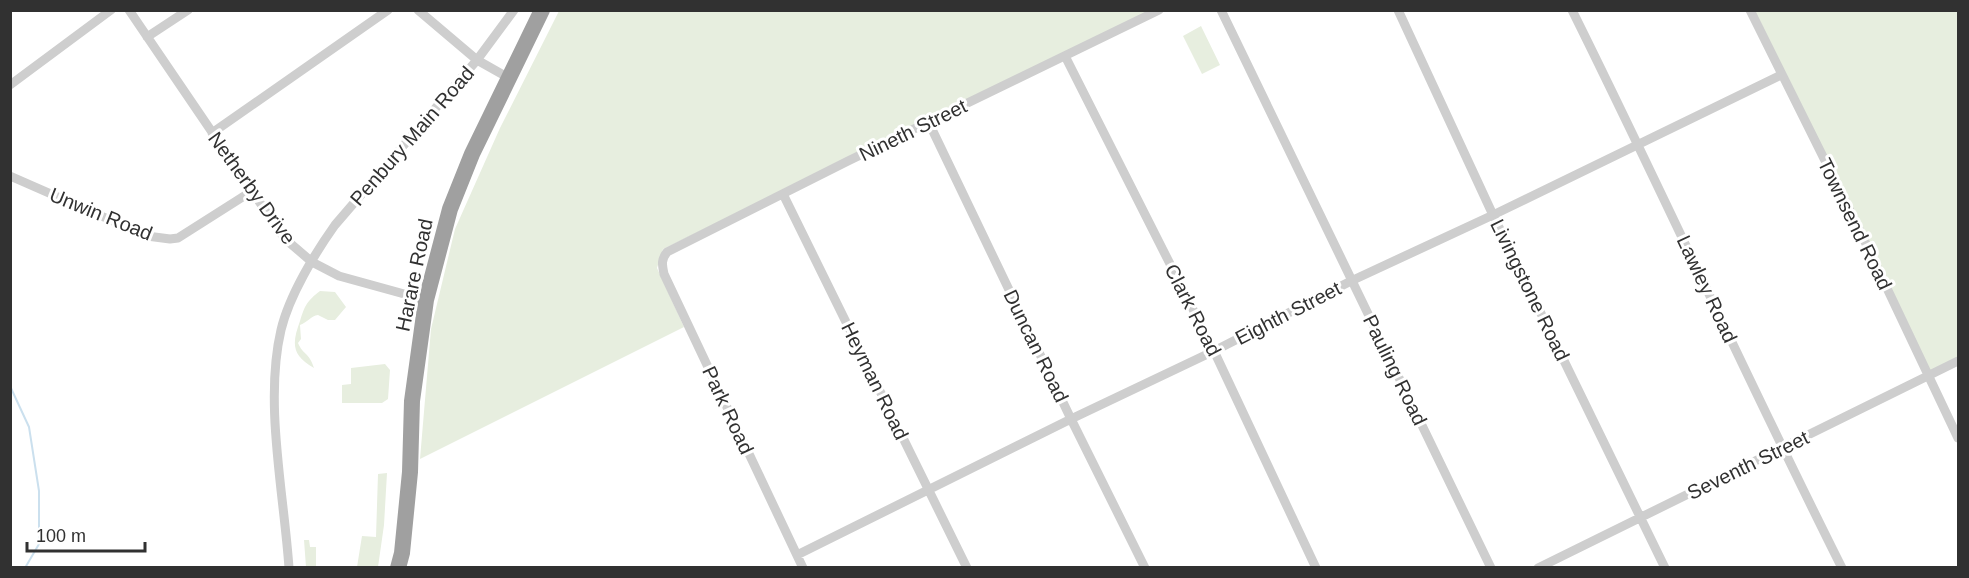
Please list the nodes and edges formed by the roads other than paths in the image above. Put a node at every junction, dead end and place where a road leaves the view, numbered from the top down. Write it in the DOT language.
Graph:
graph roads {
  1 [pos="111,10"];
  2 [pos="129,10"];
  3 [pos="188,10"];
  4 [pos="388,10"];
  5 [pos="418,10"];
  6 [pos="514,10"];
  7 [pos="542,10"];
  8 [pos="1159,10"];
  9 [pos="1221,10"];
  10 [pos="1398,10"];
  11 [pos="1572,10"];
  12 [pos="1750,10"];
  13 [pos="147,37"];
  14 [pos="1065,56"];
  15 [pos="477,60"];
  16 [pos="1781,75"];
  17 [pos="508,78"];
  18 [pos="10,85"];
  19 [pos="929,123"];
  20 [pos="212,133"];
  21 [pos="1639,145"];
  22 [pos="10,176"];
  23 [pos="252,191"];
  24 [pos="783,194"];
  25 [pos="1493,215"];
  26 [pos="667,252"];
  27 [pos="312,262"];
  28 [pos="1351,281"];
  29 [pos="426,300"];
  30 [pos="1214,351"];
  31 [pos="1959,361"];
  32 [pos="1928,375"];
  33 [pos="1071,420"];
  34 [pos="1959,438"];
  35 [pos="1782,448"];
  36 [pos="928,490"];
  37 [pos="1641,518"];
  38 [pos="797,555"];
  39 [pos="289,567"];
  40 [pos="398,567"];
  41 [pos="803,567"];
  42 [pos="967,567"];
  43 [pos="1145,567"];
  44 [pos="1316,567"];
  45 [pos="1491,567"];
  46 [pos="1538,567"];
  47 [pos="1665,567"];
  48 [pos="1842,567"];
  1 -- 18 [label="street"];
  2 -- 13 [label="street, Netherby Drive"];
  3 -- 13 [label="street"];
  4 -- 20 [label="street"];
  5 -- 15 [label="street"];
  6 -- 15 [label="street, Penbury Main Road"];
  7 -- 17 [label="highway, Harare Road"];
  8 -- 14 [label="street, Nineth Street"];
  9 -- 28 [label="street, Pauling Road"];
  10 -- 25 [label="street, Livingstone Road"];
  11 -- 21 [label="street, Lawley Road"];
  12 -- 16 [label="street, Townsend Road"];
  13 -- 20 [label="street, Netherby Drive"];
  14 -- 19 [label="street, Nineth Street"];
  14 -- 30 [label="street, Clark Road"];
  15 -- 17 [label="street"];
  15 -- 27 [label="street, Penbury Main Road"];
  16 -- 21 [label="street, Eighth Street"];
  16 -- 32 [label="street, Townsend Road"];
  17 -- 29 [label="highway, Harare Road"];
  19 -- 24 [label="street, Nineth Street"];
  19 -- 33 [label="street, Duncan Road"];
  20 -- 23 [label="street, Netherby Drive"];
  21 -- 25 [label="street, Eighth Street"];
  21 -- 35 [label="street, Lawley Road"];
  22 -- 23 [label="street, Unwin Road"];
  23 -- 27 [label="street, Netherby Drive"];
  24 -- 26 [label="street, Nineth Street"];
  24 -- 36 [label="street, Heyman Road"];
  25 -- 28 [label="street, Eighth Street"];
  25 -- 37 [label="street, Livingstone Road"];
  26 -- 38 [label="street, Park Road"];
  27 -- 29 [label="street, Netherby Drive"];
  27 -- 39 [label="street, Penbury Main Road"];
  28 -- 30 [label="street, Eighth Street"];
  28 -- 45 [label="street, Pauling Road"];
  29 -- 40 [label="highway, Harare Road"];
  30 -- 33 [label="street, Eighth Street"];
  30 -- 44 [label="street, Clark Road"];
  31 -- 32 [label="street, Seventh Street"];
  32 -- 34 [label="street, Townsend Road"];
  32 -- 35 [label="street, Seventh Street"];
  33 -- 36 [label="street, Eighth Street"];
  33 -- 43 [label="street, Duncan Road"];
  35 -- 37 [label="street, Seventh Street"];
  35 -- 48 [label="street, Lawley Road"];
  36 -- 38 [label="street, Eighth Street"];
  36 -- 42 [label="street, Heyman Road"];
  37 -- 46 [label="street, Seventh Street"];
  37 -- 47 [label="street, Livingstone Road"];
  38 -- 41 [label="street, Park Road"];
}
